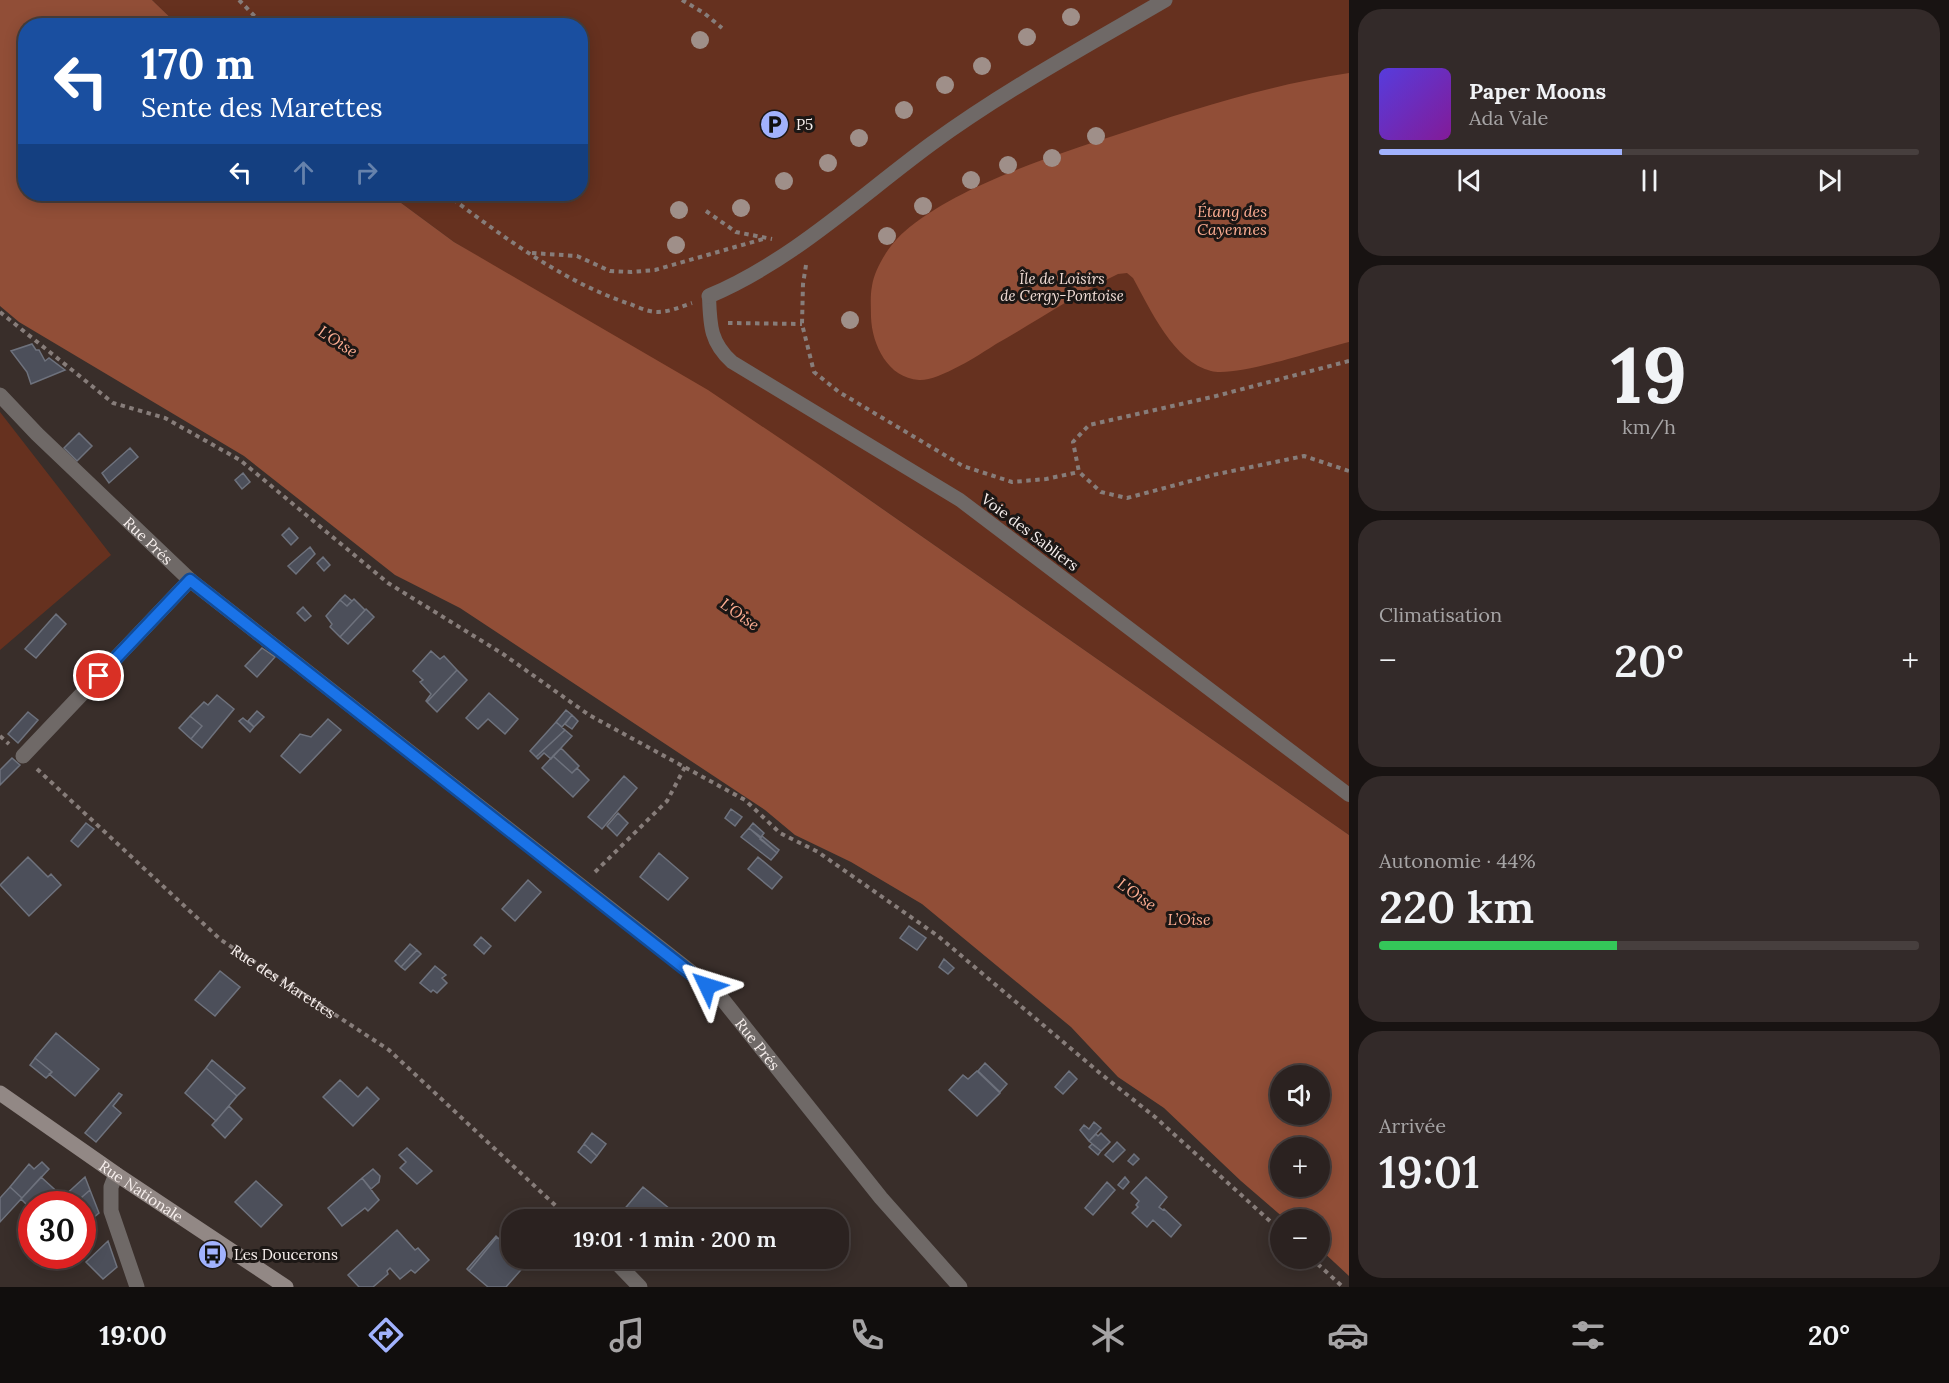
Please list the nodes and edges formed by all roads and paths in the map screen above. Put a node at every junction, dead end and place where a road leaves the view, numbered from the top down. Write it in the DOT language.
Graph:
graph roads {
  1 [pos="239,0"];
  2 [pos="682,0"];
  3 [pos="1165,0"];
  4 [pos="256,18"];
  5 [pos="722,28"];
  6 [pos="455,201"];
  7 [pos="706,211"];
  8 [pos="810,236"];
  9 [pos="766,238"];
  10 [pos="528,253"];
  11 [pos="709,296"];
  12 [pos="0,312"];
  13 [pos="710,323"];
  14 [pos="802,324"];
  15 [pos="1349,361"];
  16 [pos="0,395"];
  17 [pos="1349,471"];
  18 [pos="1079,472"];
  19 [pos="190,580"];
  20 [pos="0,736"];
  21 [pos="24,756"];
  22 [pos="685,767"];
  23 [pos="1349,795"];
  24 [pos="580,886"];
  25 [pos="0,1094"];
  26 [pos="116,1174"];
  27 [pos="560,1209"];
  28 [pos="1270,1221"];
  29 [pos="623,1269"];
  30 [pos="1323,1269"];
  31 [pos="137,1287"];
  32 [pos="286,1287"];
  33 [pos="640,1287"];
  34 [pos="960,1287"];
  35 [pos="1343,1287"];
  1 -- 4 [label="path"];
  2 -- 5 [label="path"];
  3 -- 8 [label="street"];
  6 -- 10 [label="path"];
  7 -- 9 [label="path"];
  8 -- 9 [label="path"];
  8 -- 11 [label="street"];
  8 -- 14 [label="path"];
  9 -- 10 [label="path"];
  10 -- 11 [label="path"];
  11 -- 13 [label="lane, Voie des Sabliers"];
  12 -- 22 [label="path"];
  13 -- 14 [label="path"];
  13 -- 23 [label="lane, Voie des Sabliers"];
  14 -- 18 [label="path"];
  15 -- 18 [label="path"];
  16 -- 19 [label="street, Rue Prés"];
  17 -- 18 [label="path"];
  19 -- 21 [label="street"];
  19 -- 24 [label="street, Rue Prés"];
  20 -- 21 [label="path, Rue des Marettes"];
  21 -- 27 [label="path, Rue des Marettes"];
  22 -- 24 [label="path"];
  22 -- 28 [label="path"];
  24 -- 34 [label="street, Rue Prés"];
  25 -- 26 [label="street, Rue Nationale"];
  26 -- 31 [label="street"];
  26 -- 32 [label="street, Rue Nationale"];
  29 -- 33 [label="street"];
  30 -- 35 [label="path"];
}
